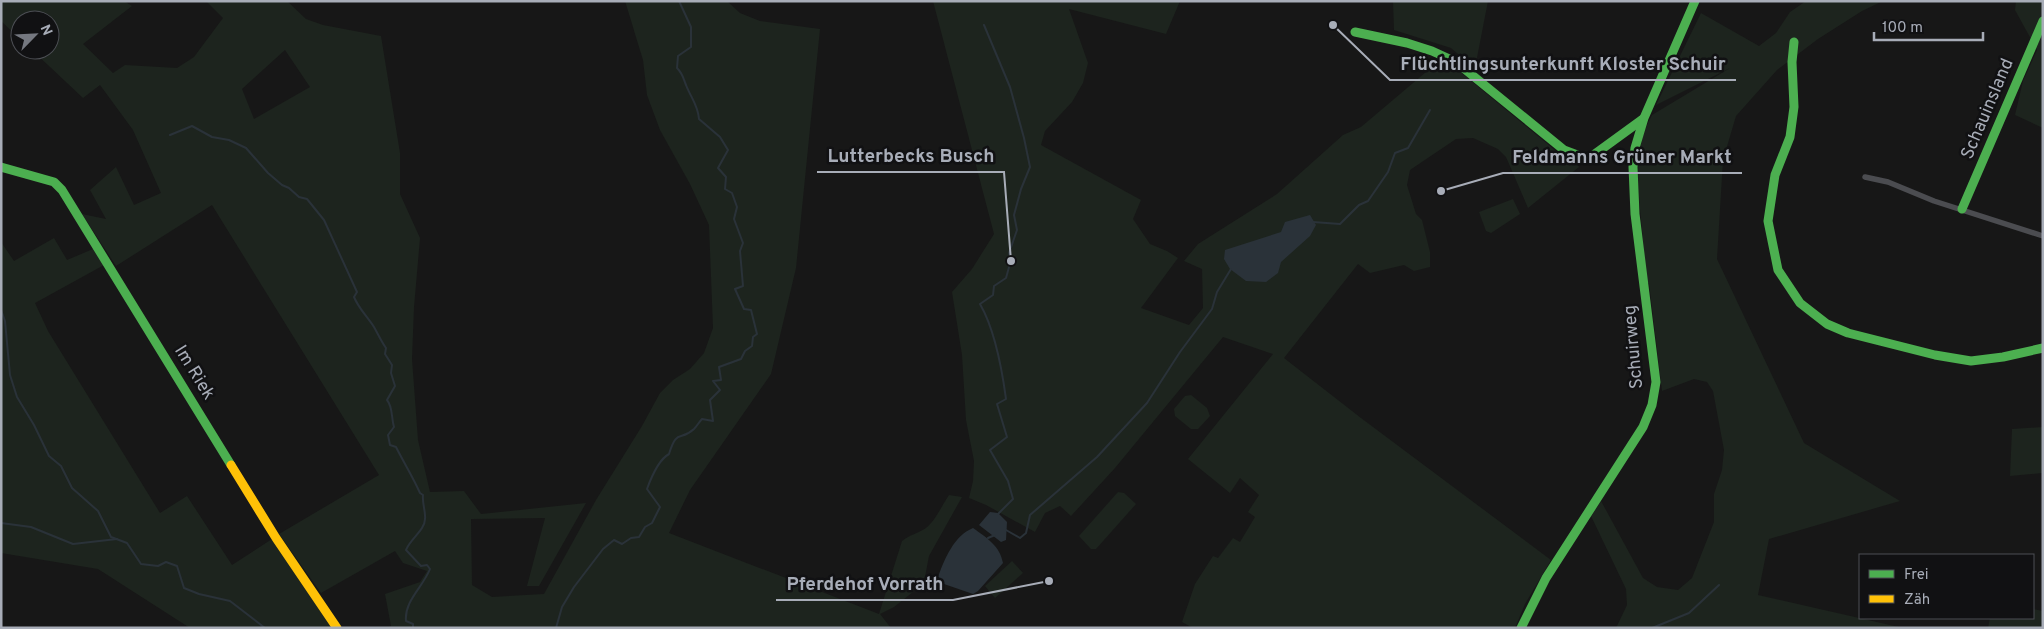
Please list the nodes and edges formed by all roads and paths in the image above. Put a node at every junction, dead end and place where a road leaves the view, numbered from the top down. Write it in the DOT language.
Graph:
graph roads {
  1 [pos="1695,1"];
  2 [pos="2043,21"];
  3 [pos="1355,32"];
  4 [pos="1794,42"];
  5 [pos="1644,118"];
  6 [pos="1,167"];
  7 [pos="1865,176"];
  8 [pos="1962,209"];
  9 [pos="2043,236"];
  10 [pos="2043,348"];
  11 [pos="337,628"];
  12 [pos="1521,628"];
  1 -- 5 [label="street, Schuirweg"];
  2 -- 8 [label="street, Schauinsland"];
  3 -- 5 [label="street, Schuirweg"];
  4 -- 10 [label="street"];
  5 -- 12 [label="street, Schuirweg"];
  6 -- 11 [label="street, Im Riek"];
  7 -- 8 [label="street"];
  8 -- 9 [label="street"];
}
